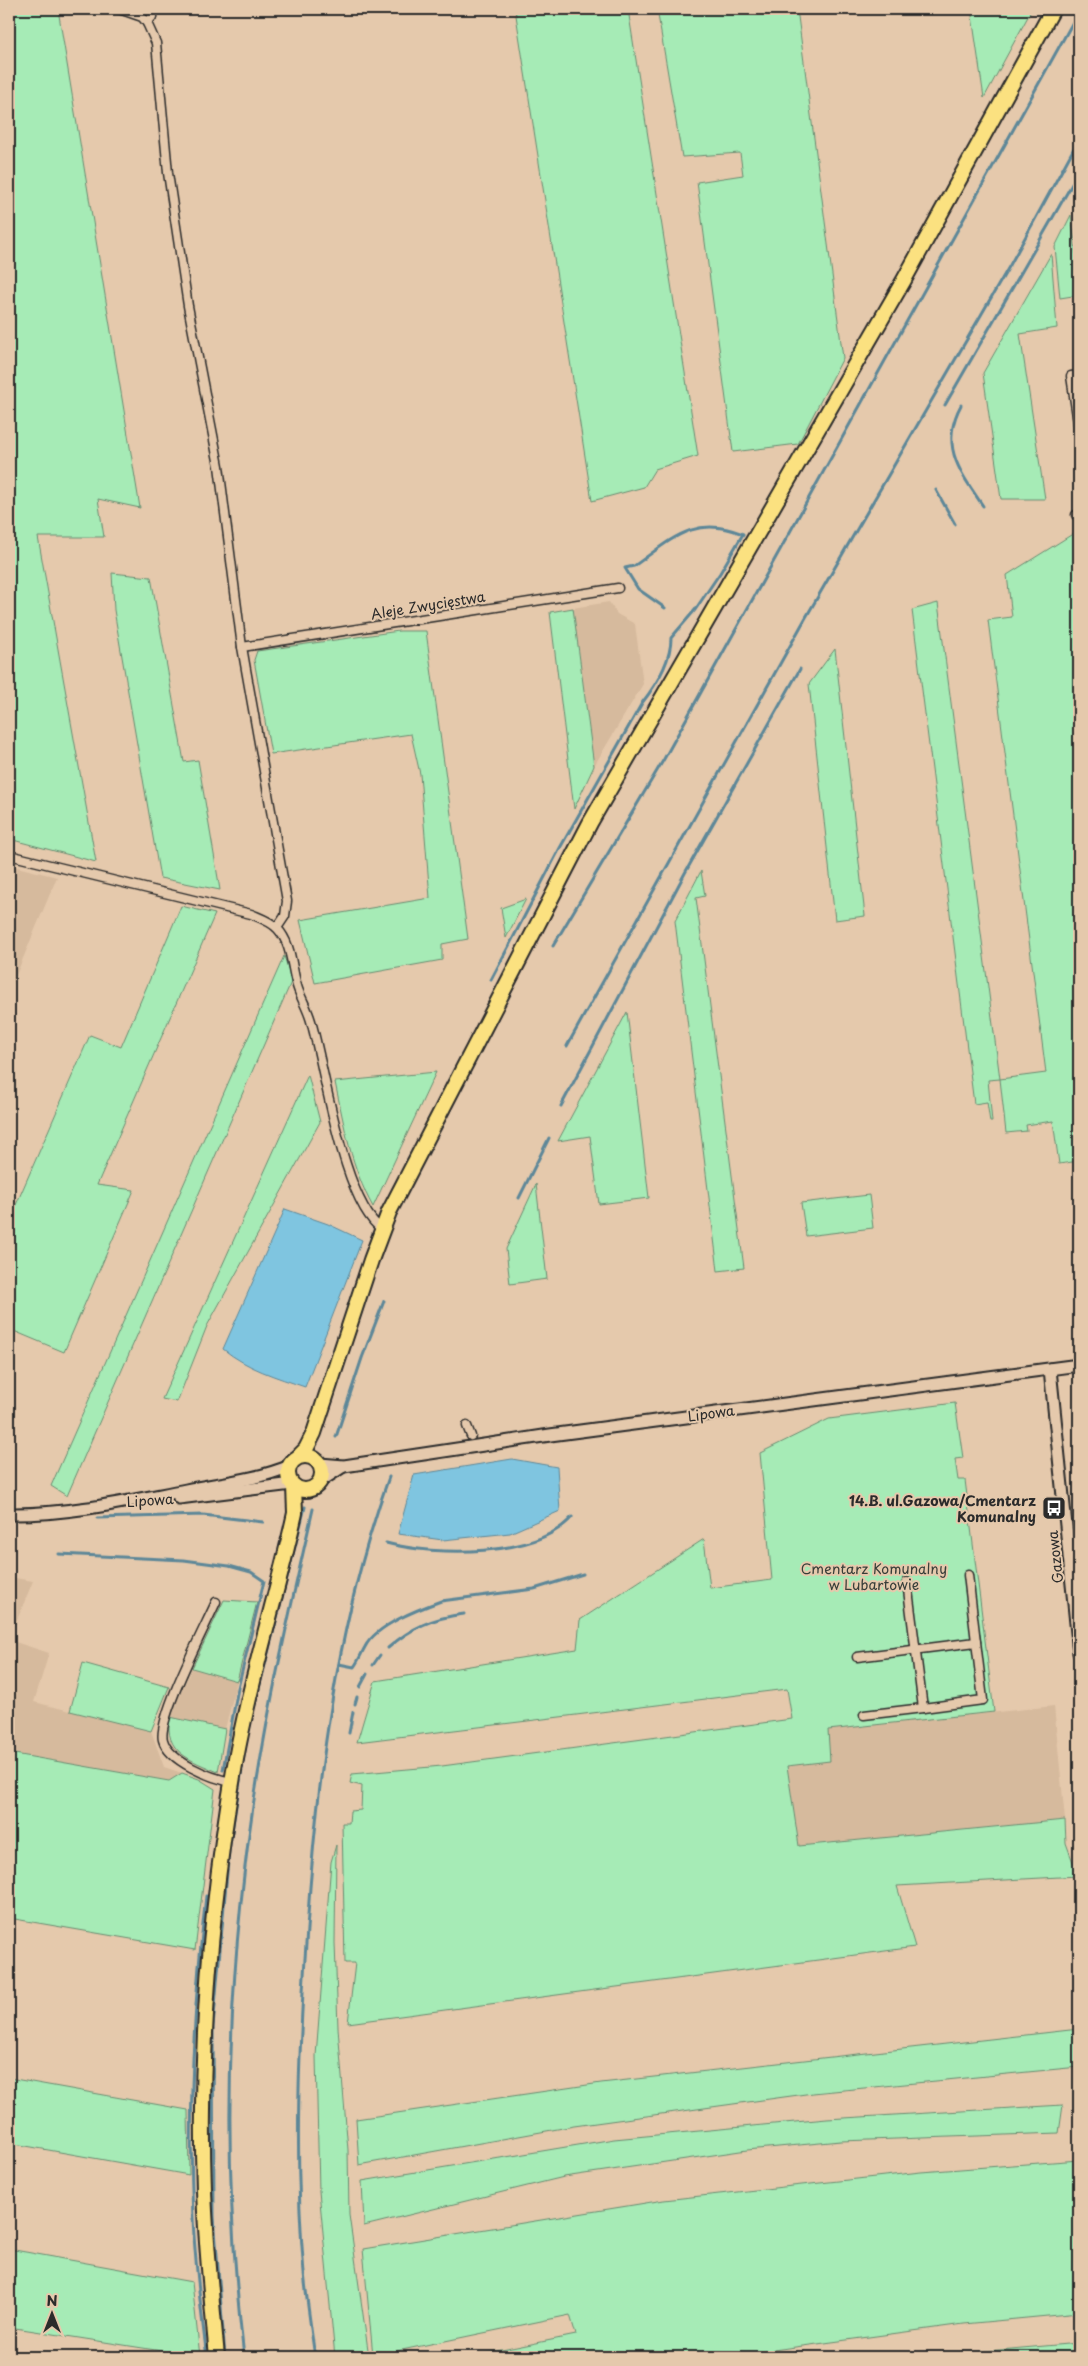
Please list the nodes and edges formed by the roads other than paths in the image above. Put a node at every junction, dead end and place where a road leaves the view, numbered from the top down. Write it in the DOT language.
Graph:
graph roads {
  1 [pos="119,9"];
  2 [pos="153,9"];
  3 [pos="1053,9"];
  4 [pos="147,23"];
  5 [pos="1079,375"];
  6 [pos="1079,430"];
  7 [pos="618,588"];
  8 [pos="242,647"];
  9 [pos="9,855"];
  10 [pos="277,928"];
  11 [pos="383,1230"];
  12 [pos="1079,1365"];
  13 [pos="1050,1369"];
  14 [pos="467,1426"];
  15 [pos="471,1436"];
  16 [pos="306,1461"];
  17 [pos="344,1466"];
  18 [pos="319,1482"];
  19 [pos="293,1485"];
  20 [pos="308,1490"];
  21 [pos="120,1503"];
  22 [pos="295,1513"];
  23 [pos="9,1514"];
  24 [pos="968,1575"];
  25 [pos="907,1582"];
  26 [pos="216,1602"];
  27 [pos="976,1642"];
  28 [pos="916,1650"];
  29 [pos="1079,1654"];
  30 [pos="857,1657"];
  31 [pos="923,1708"];
  32 [pos="864,1715"];
  33 [pos="232,1782"];
  34 [pos="217,2357"];
  1 -- 4 [label="street"];
  2 -- 4 [label="street"];
  3 -- 11 [label="highway"];
  4 -- 8 [label="street"];
  5 -- 6 [label="street"];
  7 -- 8 [label="street, Aleje Zwycięstwa"];
  8 -- 10 [label="street"];
  9 -- 10 [label="street"];
  10 -- 11 [label="street"];
  11 -- 16 [label="highway"];
  12 -- 13 [label="street, Lipowa"];
  13 -- 17 [label="street, Lipowa"];
  13 -- 29 [label="street, Gazowa"];
  14 -- 15 [label="street"];
  16 -- 17 [label="street, Lipowa"];
  16 -- 18 [label="highway"];
  16 -- 19 [label="highway"];
  16 -- 21 [label="street, Lipowa"];
  17 -- 18 [label="street, Lipowa"];
  18 -- 20 [label="highway, Lipowa"];
  19 -- 20 [label="highway, Lipowa"];
  19 -- 21 [label="street, Lipowa"];
  19 -- 22 [label="highway"];
  20 -- 22 [label="highway"];
  21 -- 23 [label="street"];
  22 -- 33 [label="highway"];
  24 -- 27 [label="street"];
  25 -- 28 [label="street"];
  26 -- 33 [label="street"];
  27 -- 28 [label="street"];
  27 -- 31 [label="street"];
  28 -- 30 [label="street"];
  28 -- 31 [label="street"];
  31 -- 32 [label="street"];
  33 -- 34 [label="highway"];
}
